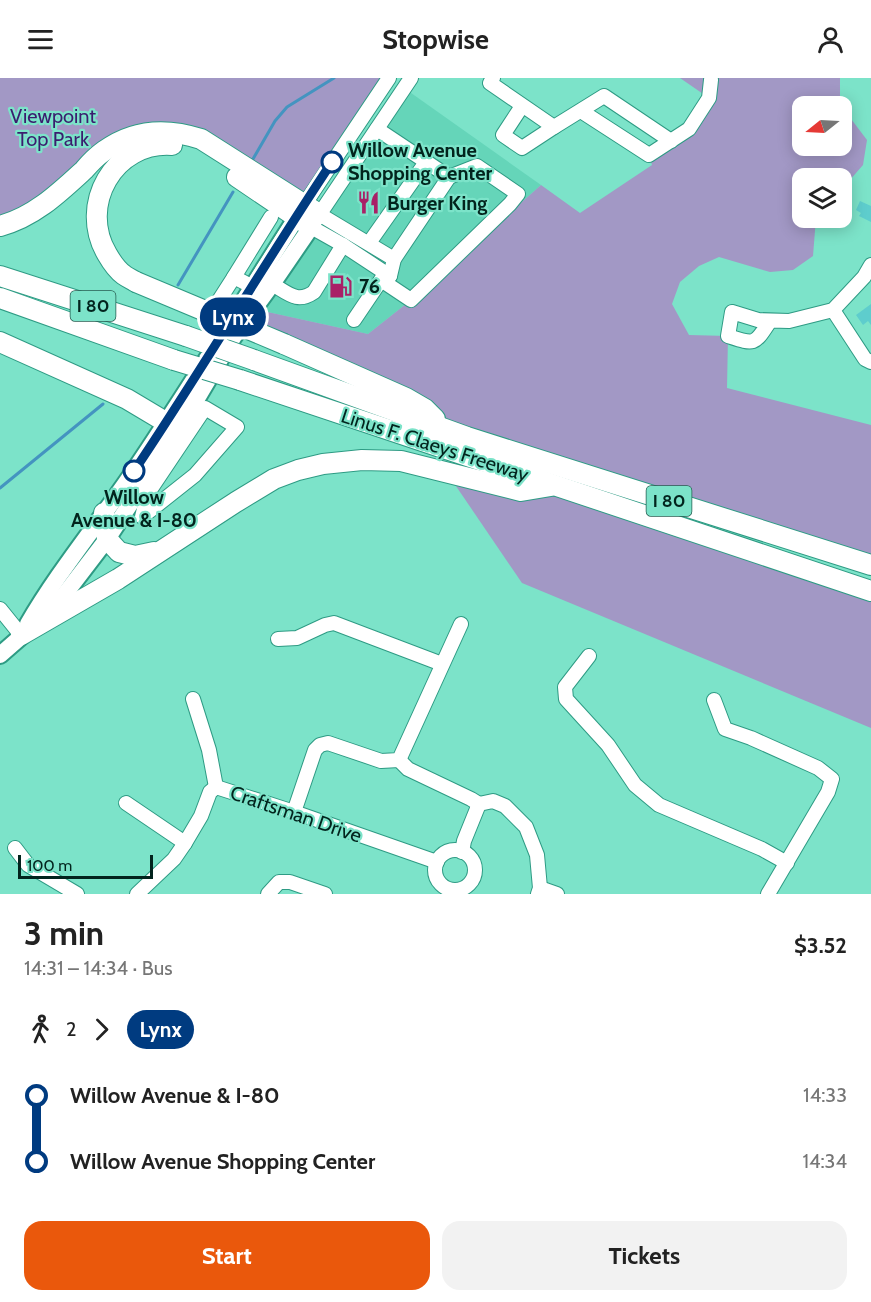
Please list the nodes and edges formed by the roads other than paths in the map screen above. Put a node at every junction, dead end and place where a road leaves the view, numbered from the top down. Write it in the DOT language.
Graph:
graph roads {
  1 [pos="389,78"];
  2 [pos="411,78"];
  3 [pos="491,80"];
  4 [pos="711,80"];
  5 [pos="522,106"];
  6 [pos="580,111"];
  7 [pos="554,127"];
  8 [pos="377,129"];
  9 [pos="671,141"];
  10 [pos="426,162"];
  11 [pos="449,177"];
  12 [pos="308,215"];
  13 [pos="272,217"];
  14 [pos="0,226"];
  15 [pos="369,243"];
  16 [pos="343,245"];
  17 [pos="394,260"];
  18 [pos="871,265"];
  19 [pos="0,276"];
  20 [pos="234,278"];
  21 [pos="386,278"];
  22 [pos="272,284"];
  23 [pos="253,287"];
  24 [pos="0,298"];
  25 [pos="216,305"];
  26 [pos="833,310"];
  27 [pos="354,320"];
  28 [pos="770,321"];
  29 [pos="0,342"];
  30 [pos="871,362"];
  31 [pos="172,426"];
  32 [pos="446,429"];
  33 [pos="557,486"];
  34 [pos="116,506"];
  35 [pos="142,517"];
  36 [pos="107,538"];
  37 [pos="162,549"];
  38 [pos="871,565"];
  39 [pos="871,591"];
  40 [pos="0,609"];
  41 [pos="461,624"];
  42 [pos="21,635"];
  43 [pos="278,639"];
  44 [pos="0,656"];
  45 [pos="589,656"];
  46 [pos="442,664"];
  47 [pos="193,699"];
  48 [pos="714,700"];
  49 [pos="399,760"];
  50 [pos="216,787"];
  51 [pos="126,802"];
  52 [pos="479,804"];
  53 [pos="294,812"];
  54 [pos="185,843"];
  55 [pos="15,848"];
  56 [pos="462,852"];
  57 [pos="437,862"];
  58 [pos="787,863"];
  59 [pos="447,891"];
  60 [pos="539,891"];
  61 [pos="76,894"];
  62 [pos="137,894"];
  63 [pos="268,894"];
  64 [pos="326,894"];
  65 [pos="557,894"];
  66 [pos="768,894"];
  1 -- 12 [label="street"];
  2 -- 8 [label="street"];
  3 -- 5 [label="street"];
  4 -- 9 [label="street"];
  5 -- 7 [label="street"];
  5 -- 7 [label="street"];
  6 -- 7 [label="street"];
  6 -- 9 [label="street"];
  6 -- 9 [label="street"];
  8 -- 10 [label="street"];
  8 -- 12 [label="street"];
  10 -- 11 [label="street"];
  10 -- 15 [label="street"];
  11 -- 17 [label="street"];
  11 -- 21 [label="street"];
  12 -- 14 [label="highway"];
  12 -- 15 [label="street"];
  12 -- 16 [label="street"];
  12 -- 22 [label="main road"];
  12 -- 23 [label="main road"];
  12 -- 32 [label="highway, bridge"];
  13 -- 20 [label="street"];
  15 -- 17 [label="street"];
  16 -- 21 [label="street"];
  16 -- 22 [label="street"];
  17 -- 21 [label="street"];
  18 -- 26 [label="street"];
  19 -- 32 [label="highway, Linus F. Claeys Freeway / I 80, bridge"];
  20 -- 23 [label="street"];
  20 -- 25 [label="street"];
  21 -- 27 [label="street"];
  22 -- 31 [label="main road"];
  23 -- 31 [label="main road"];
  24 -- 33 [label="highway, Linus F. Claeys Freeway / I 80, bridge"];
  26 -- 28 [label="street"];
  26 -- 30 [label="street"];
  29 -- 31 [label="highway"];
  31 -- 34 [label="main road"];
  32 -- 38 [label="highway, Linus F. Claeys Freeway / I 80"];
  33 -- 37 [label="highway"];
  33 -- 39 [label="highway, Linus F. Claeys Freeway / I 80"];
  34 -- 35 [label="street"];
  34 -- 36 [label="highway"];
  34 -- 42 [label="main road"];
  35 -- 35 [label="street"];
  36 -- 37 [label="highway"];
  36 -- 42 [label="main road"];
  37 -- 42 [label="highway"];
  40 -- 42 [label="street"];
  41 -- 46 [label="street"];
  42 -- 44 [label="main road"];
  43 -- 46 [label="street"];
  45 -- 58 [label="street"];
  46 -- 49 [label="street"];
  47 -- 50 [label="street"];
  48 -- 58 [label="street"];
  49 -- 52 [label="street"];
  49 -- 53 [label="street"];
  50 -- 53 [label="street, Craftsman Drive"];
  50 -- 54 [label="street, Craftsman Drive"];
  51 -- 54 [label="street"];
  52 -- 56 [label="street"];
  52 -- 60 [label="street"];
  53 -- 57 [label="street, Craftsman Drive"];
  54 -- 62 [label="street, Craftsman Drive"];
  55 -- 61 [label="street"];
  56 -- 57 [label="street"];
  56 -- 59 [label="street"];
  57 -- 59 [label="street"];
  58 -- 66 [label="street"];
  60 -- 65 [label="street"];
  63 -- 64 [label="street"];
}
